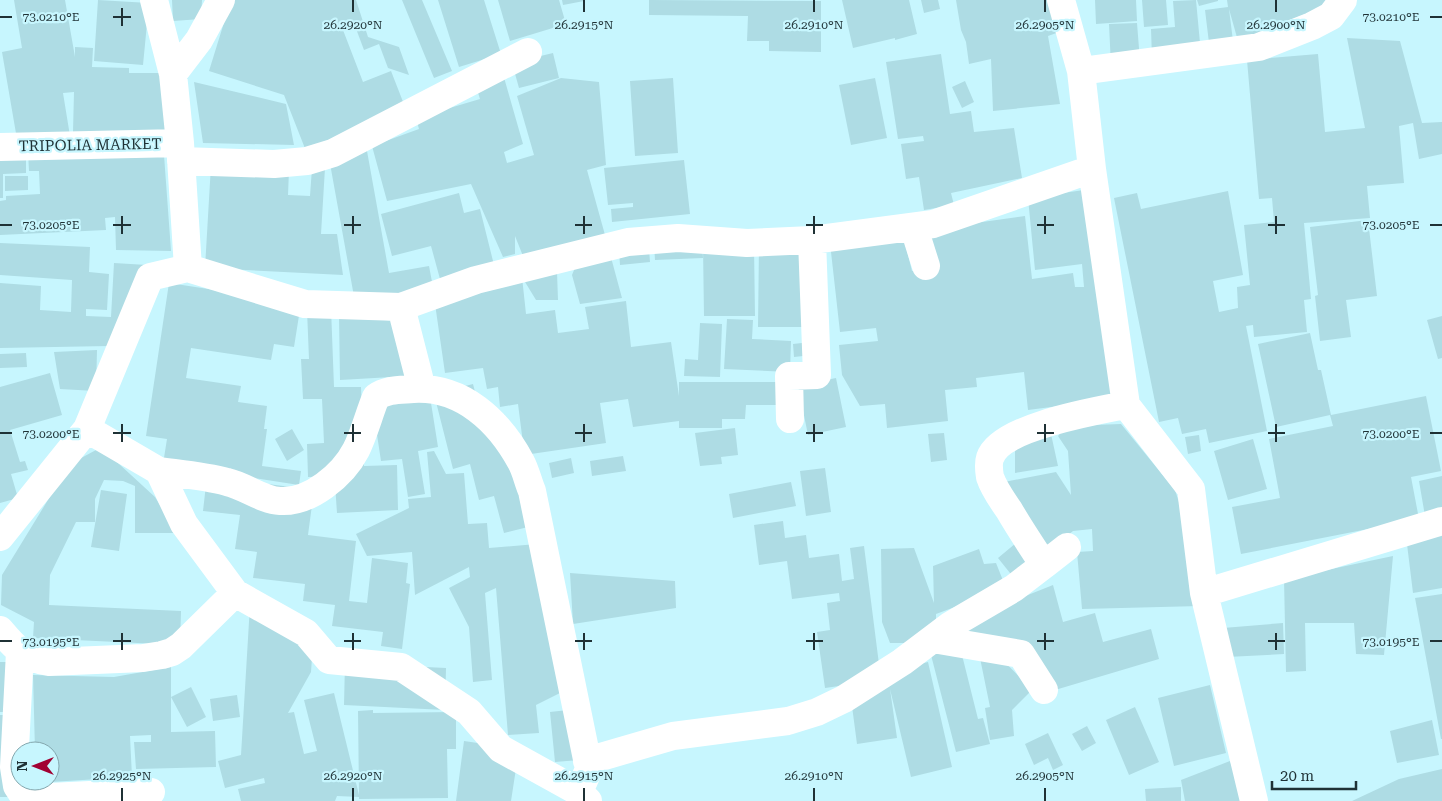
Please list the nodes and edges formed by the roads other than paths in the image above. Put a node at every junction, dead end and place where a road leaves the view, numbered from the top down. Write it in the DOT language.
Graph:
graph roads {
  1 [pos="154,0"];
  2 [pos="220,0"];
  3 [pos="1061,0"];
  4 [pos="1341,2"];
  5 [pos="528,52"];
  6 [pos="1081,71"];
  7 [pos="173,74"];
  8 [pos="0,147"];
  9 [pos="180,152"];
  10 [pos="1092,169"];
  11 [pos="914,228"];
  12 [pos="812,240"];
  13 [pos="926,266"];
  14 [pos="188,268"];
  15 [pos="401,308"];
  16 [pos="422,389"];
  17 [pos="1126,405"];
  18 [pos="790,419"];
  19 [pos="87,429"];
  20 [pos="159,471"];
  21 [pos="1442,521"];
  22 [pos="2,531"];
  23 [pos="1067,547"];
  24 [pos="1044,565"];
  25 [pos="235,593"];
  26 [pos="1204,593"];
  27 [pos="0,630"];
  28 [pos="933,639"];
  29 [pos="20,652"];
  30 [pos="1044,690"];
  31 [pos="587,761"];
  32 [pos="151,792"];
  33 [pos="583,797"];
  34 [pos="1254,801"];
  1 -- 7 [label="street"];
  2 -- 7 [label="street"];
  3 -- 6 [label="street"];
  4 -- 6 [label="street"];
  5 -- 9 [label="street, TRIPOLIA MARKET"];
  6 -- 10 [label="street"];
  7 -- 9 [label="street"];
  8 -- 9 [label="street, TRIPOLIA MARKET"];
  9 -- 14 [label="street"];
  10 -- 11 [label="street"];
  10 -- 17 [label="street"];
  11 -- 12 [label="street"];
  11 -- 13 [label="street"];
  12 -- 15 [label="street"];
  12 -- 18 [label="street"];
  14 -- 15 [label="street"];
  14 -- 19 [label="street"];
  15 -- 16 [label="street"];
  16 -- 20 [label="street"];
  16 -- 31 [label="street"];
  17 -- 24 [label="street"];
  17 -- 26 [label="street"];
  19 -- 20 [label="street"];
  19 -- 22 [label="street"];
  20 -- 25 [label="street"];
  21 -- 26 [label="street"];
  23 -- 24 [label="street"];
  24 -- 28 [label="street"];
  25 -- 29 [label="street"];
  25 -- 33 [label="street"];
  26 -- 34 [label="street"];
  27 -- 29 [label="street"];
  28 -- 30 [label="street"];
  28 -- 31 [label="street"];
  29 -- 32 [label="street"];
  31 -- 33 [label="street"];
}
